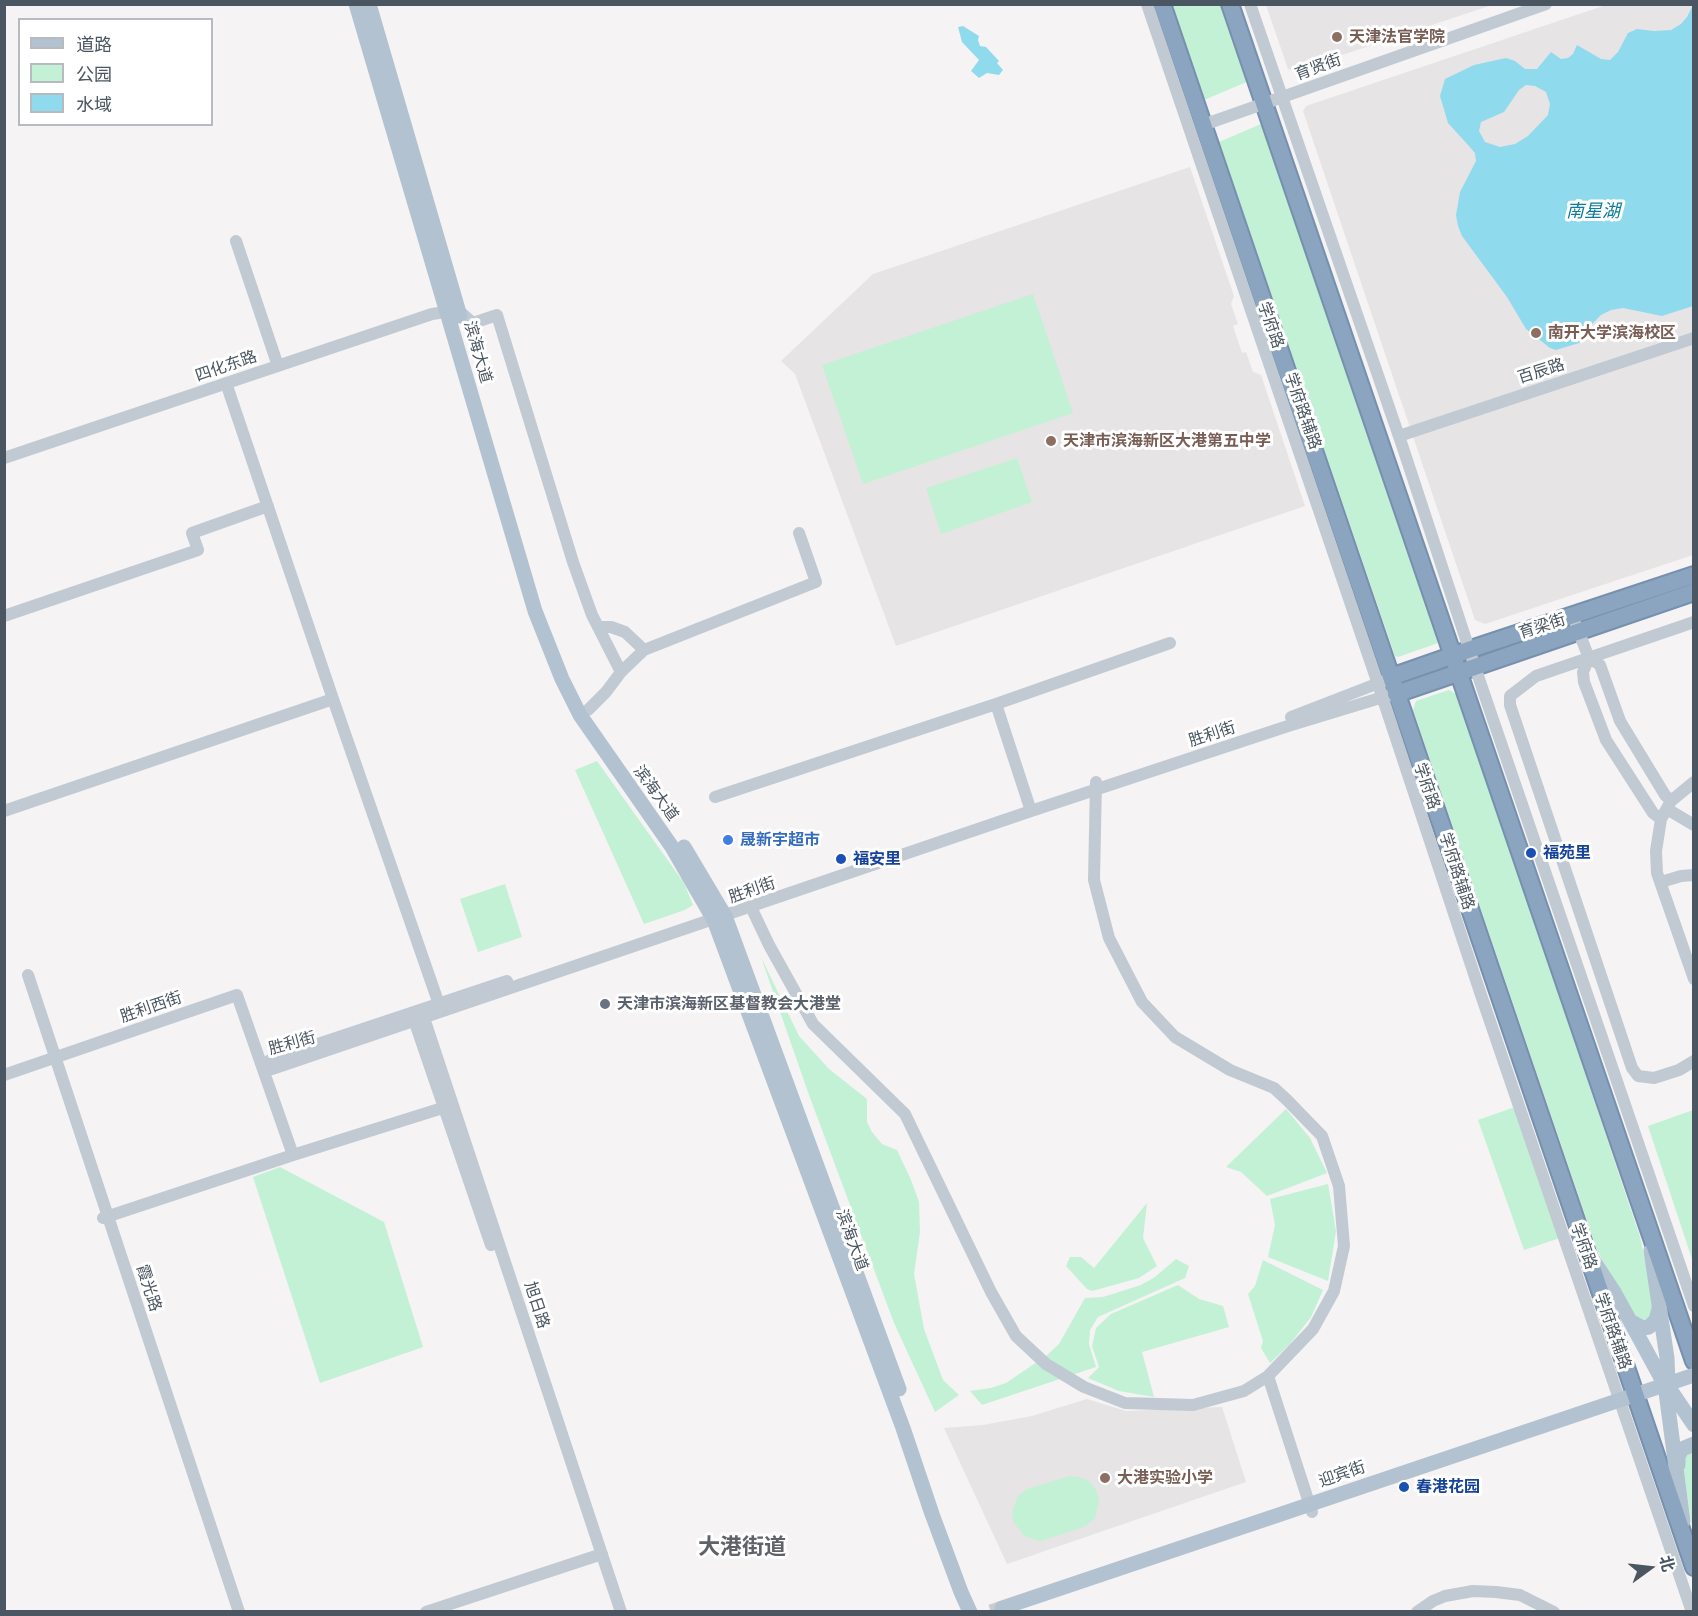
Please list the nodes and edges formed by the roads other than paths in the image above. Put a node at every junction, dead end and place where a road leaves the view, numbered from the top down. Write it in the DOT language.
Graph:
graph roads {
  1 [pos="356,4"];
  2 [pos="369,4"];
  3 [pos="1147,4"];
  4 [pos="1162,4"];
  5 [pos="1230,4"];
  6 [pos="1250,4"];
  7 [pos="1546,4"];
  8 [pos="1281,97"];
  9 [pos="1264,104"];
  10 [pos="1203,125"];
  11 [pos="236,241"];
  12 [pos="453,311"];
  13 [pos="1694,338"];
  14 [pos="278,366"];
  15 [pos="226,383"];
  16 [pos="1399,436"];
  17 [pos="4,458"];
  18 [pos="268,506"];
  19 [pos="799,533"];
  20 [pos="1694,575"];
  21 [pos="1694,592"];
  22 [pos="4,616"];
  23 [pos="1694,622"];
  24 [pos="1576,623"];
  25 [pos="598,627"];
  26 [pos="1170,643"];
  27 [pos="1470,649"];
  28 [pos="644,650"];
  29 [pos="1454,655"];
  30 [pos="1589,658"];
  31 [pos="1467,670"];
  32 [pos="621,672"];
  33 [pos="1387,688"];
  34 [pos="333,699"];
  35 [pos="996,704"];
  36 [pos="588,710"];
  37 [pos="1694,782"];
  38 [pos="1096,786"];
  39 [pos="715,797"];
  40 [pos="1030,808"];
  41 [pos="1666,810"];
  42 [pos="4,811"];
  43 [pos="1694,825"];
  44 [pos="1694,875"];
  45 [pos="1661,882"];
  46 [pos="751,907"];
  47 [pos="717,915"];
  48 [pos="25,976"];
  49 [pos="1694,979"];
  50 [pos="440,1007"];
  51 [pos="418,1015"];
  52 [pos="52,1058"];
  53 [pos="1694,1061"];
  54 [pos="262,1066"];
  55 [pos="4,1075"];
  56 [pos="449,1106"];
  57 [pos="293,1155"];
  58 [pos="106,1217"];
  59 [pos="1647,1223"];
  60 [pos="1586,1250"];
  61 [pos="1660,1306"];
  62 [pos="1694,1306"];
  63 [pos="1630,1321"];
  64 [pos="1694,1361"];
  65 [pos="1694,1375"];
  66 [pos="1268,1376"];
  67 [pos="1694,1383"];
  68 [pos="1667,1388"];
  69 [pos="1628,1401"];
  70 [pos="1694,1425"];
  71 [pos="1694,1444"];
  72 [pos="1678,1479"];
  73 [pos="1310,1508"];
  74 [pos="1686,1546"];
  75 [pos="599,1555"];
  76 [pos="1694,1567"];
  77 [pos="965,1590"];
  78 [pos="1002,1608"];
  79 [pos="234,1611"];
  80 [pos="239,1611"];
  81 [pos="426,1611"];
  82 [pos="614,1611"];
  83 [pos="621,1611"];
  84 [pos="970,1611"];
  85 [pos="981,1611"];
  86 [pos="1020,1611"];
  87 [pos="1417,1611"];
  88 [pos="1554,1611"];
  89 [pos="1692,1611"];
  1 -- 12 [label="main road, 滨海大道"];
  2 -- 12 [label="main road, 滨海大道"];
  3 -- 33 [label="street, 学府路辅路"];
  4 -- 10 [label="highway, 学府路"];
  5 -- 9 [label="highway"];
  6 -- 8 [label="street"];
  7 -- 8 [label="street, 育贤街"];
  8 -- 9 [label="street, 育贤街"];
  8 -- 16 [label="street"];
  9 -- 10 [label="street, 育贤街"];
  9 -- 29 [label="highway"];
  10 -- 33 [label="highway, 学府路"];
  11 -- 14 [label="street"];
  12 -- 14 [label="street, 四化东路"];
  12 -- 25 [label="street"];
  12 -- 36 [label="main road, 滨海大道"];
  12 -- 47 [label="main road, 滨海大道"];
  13 -- 16 [label="street, 百辰路"];
  14 -- 15 [label="street, 四化东路"];
  15 -- 17 [label="street, 四化东路"];
  15 -- 18 [label="street"];
  16 -- 27 [label="street"];
  18 -- 22 [label="street"];
  18 -- 34 [label="street"];
  19 -- 28 [label="street"];
  20 -- 24 [label="highway, 育梁街"];
  21 -- 24 [label="highway, 育梁街"];
  23 -- 30 [label="street"];
  24 -- 27 [label="highway, 育梁街"];
  24 -- 30 [label="street"];
  24 -- 31 [label="highway, 育梁街"];
  25 -- 28 [label="street"];
  25 -- 32 [label="street"];
  26 -- 35 [label="street"];
  27 -- 29 [label="highway, 育梁街"];
  27 -- 31 [label="street"];
  28 -- 32 [label="street"];
  29 -- 31 [label="highway"];
  29 -- 33 [label="highway, 育梁街"];
  30 -- 41 [label="street"];
  30 -- 41 [label="street"];
  30 -- 53 [label="street"];
  31 -- 33 [label="highway, 育梁街"];
  31 -- 59 [label="highway"];
  31 -- 62 [label="street"];
  32 -- 36 [label="street"];
  33 -- 38 [label="street, 胜利街"];
  33 -- 60 [label="highway, 学府路"];
  33 -- 69 [label="street, 学府路辅路"];
  34 -- 42 [label="street"];
  34 -- 50 [label="street"];
  35 -- 39 [label="street"];
  35 -- 40 [label="street"];
  36 -- 47 [label="main road, 滨海大道"];
  37 -- 41 [label="street"];
  38 -- 40 [label="street, 胜利街"];
  38 -- 66 [label="street"];
  40 -- 46 [label="street, 胜利街"];
  40 -- 47 [label="street, 胜利街"];
  41 -- 43 [label="street"];
  41 -- 45 [label="street"];
  44 -- 45 [label="street"];
  45 -- 49 [label="street"];
  46 -- 47 [label="street, 胜利街"];
  46 -- 66 [label="street"];
  47 -- 50 [label="street, 胜利街"];
  47 -- 77 [label="main road, 滨海大道"];
  47 -- 77 [label="main road, 滨海大道"];
  48 -- 52 [label="street, 霞光路"];
  50 -- 51 [label="street, 胜利街"];
  51 -- 54 [label="street, 胜利街"];
  51 -- 56 [label="street, 旭日路"];
  52 -- 54 [label="street, 胜利西街"];
  52 -- 55 [label="street, 胜利西街"];
  52 -- 58 [label="street, 霞光路"];
  54 -- 57 [label="street"];
  56 -- 57 [label="street"];
  56 -- 75 [label="street, 旭日路"];
  57 -- 58 [label="street"];
  58 -- 79 [label="street, 霞光路"];
  58 -- 80 [label="street, 霞光路"];
  59 -- 61 [label="main road"];
  59 -- 64 [label="highway"];
  60 -- 63 [label="main road"];
  60 -- 69 [label="highway, 学府路"];
  61 -- 63 [label="main road"];
  61 -- 68 [label="main road"];
  63 -- 68 [label="main road"];
  65 -- 68 [label="main road, 迎宾街"];
  66 -- 73 [label="street"];
  67 -- 68 [label="main road, 迎宾街"];
  68 -- 69 [label="main road, 迎宾街"];
  68 -- 70 [label="main road"];
  68 -- 72 [label="main road"];
  69 -- 73 [label="main road, 迎宾街"];
  69 -- 74 [label="highway, 学府路"];
  69 -- 89 [label="street, 学府路辅路"];
  71 -- 72 [label="main road"];
  72 -- 74 [label="main road"];
  73 -- 78 [label="main road, 迎宾街"];
  73 -- 86 [label="main road, 迎宾街"];
  74 -- 76 [label="highway, 学府路"];
  75 -- 81 [label="street"];
  75 -- 82 [label="street, 旭日路"];
  75 -- 83 [label="street, 旭日路"];
  77 -- 84 [label="main road"];
  77 -- 85 [label="main road"];
  87 -- 88 [label="street"];
}
